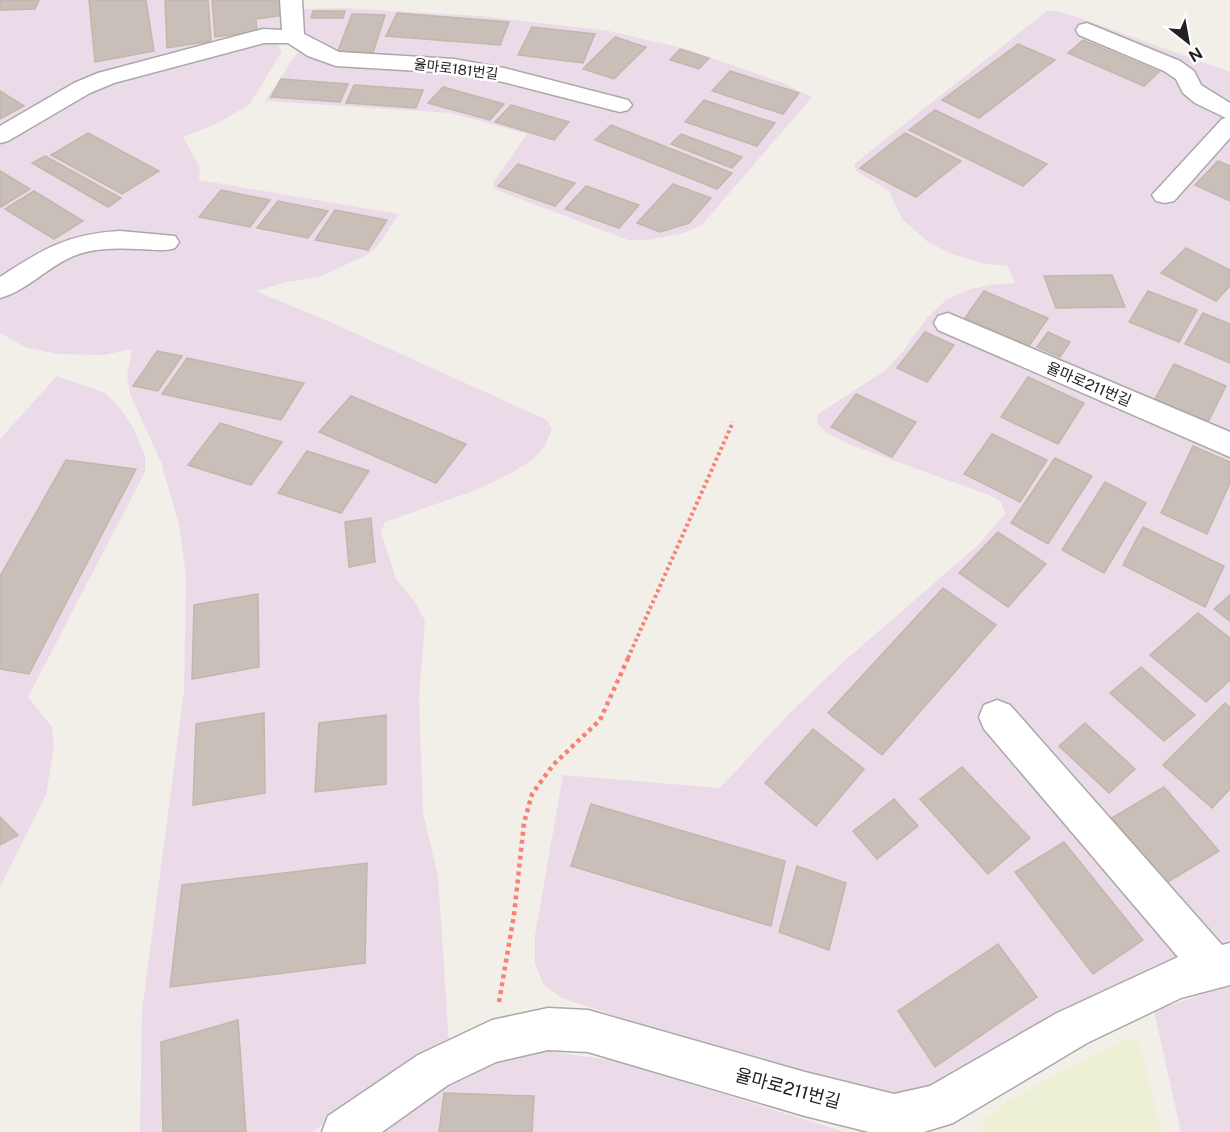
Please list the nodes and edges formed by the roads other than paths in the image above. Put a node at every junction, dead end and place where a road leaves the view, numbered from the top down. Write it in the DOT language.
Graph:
graph roads {
  1 [pos="291,0"];
  2 [pos="1087,30"];
  3 [pos="293,37"];
  4 [pos="620,105"];
  5 [pos="1230,112"];
  6 [pos="1230,124"];
  7 [pos="0,136"];
  8 [pos="1165,195"];
  9 [pos="166,242"];
  10 [pos="0,289"];
  11 [pos="948,322"];
  12 [pos="1230,445"];
  13 [pos="997,717"];
  14 [pos="1222,966"];
  15 [pos="344,1132"];
  1 -- 3 [label="lane"];
  2 -- 5 [label="lane"];
  3 -- 4 [label="lane, 율마로181번길"];
  3 -- 7 [label="lane, 율마로181번길"];
  6 -- 8 [label="lane"];
  9 -- 10 [label="lane"];
  11 -- 12 [label="lane, 율마로211번길"];
  13 -- 14 [label="lane"];
  14 -- 15 [label="lane, 율마로211번길"];
}
